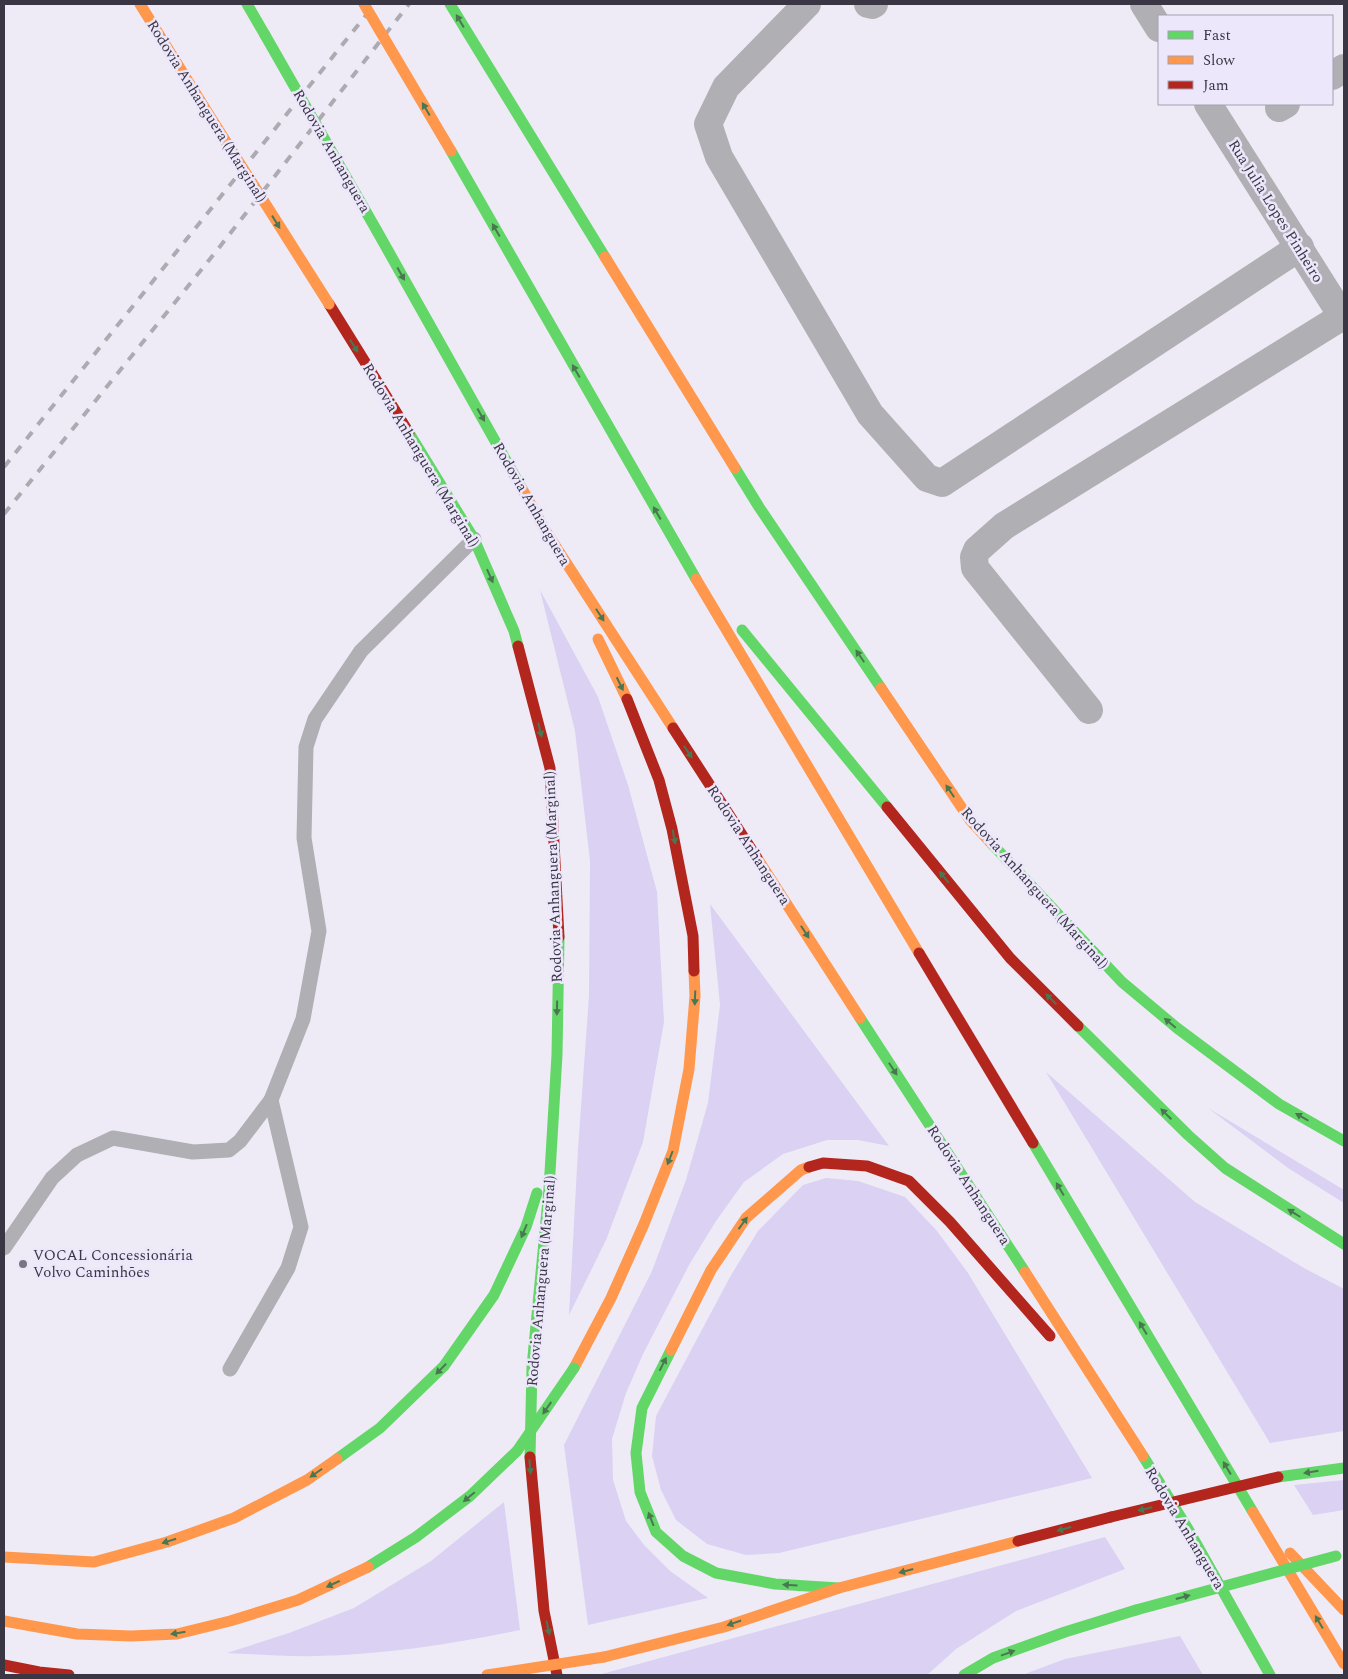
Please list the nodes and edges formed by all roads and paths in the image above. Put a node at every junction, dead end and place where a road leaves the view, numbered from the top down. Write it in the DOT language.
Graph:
graph roads {
  1 [pos="140,4"];
  2 [pos="247,4"];
  3 [pos="364,4"];
  4 [pos="450,4"];
  5 [pos="807,4"];
  6 [pos="868,4"];
  7 [pos="874,4"];
  8 [pos="1144,4"];
  9 [pos="1158,26"];
  10 [pos="1344,68"];
  11 [pos="1333,75"];
  12 [pos="1209,105"];
  13 [pos="1300,247"];
  14 [pos="1343,317"];
  15 [pos="545,530"];
  16 [pos="474,539"];
  17 [pos="681,555"];
  18 [pos="1089,710"];
  19 [pos="271,1100"];
  20 [pos="1344,1142"];
  21 [pos="551,1152"];
  22 [pos="1344,1244"];
  23 [pos="4,1248"];
  24 [pos="230,1369"];
  25 [pos="1115,1411"];
  26 [pos="1344,1468"];
  27 [pos="1257,1518"];
  28 [pos="1340,1556"];
  29 [pos="4,1558"];
  30 [pos="839,1588"];
  31 [pos="1344,1610"];
  32 [pos="4,1621"];
  33 [pos="1344,1664"];
  34 [pos="4,1665"];
  35 [pos="68,1675"];
  36 [pos="484,1675"];
  37 [pos="557,1675"];
  38 [pos="964,1675"];
  39 [pos="1270,1675"];
  1 -- 16 [label="highway, Rodovia Anhanguera (Marginal), one-way, bridge"];
  2 -- 15 [label="highway, Rodovia Anhanguera, one-way, bridge"];
  17 -- 3 [label="highway, one-way, bridge"];
  20 -- 4 [label="highway, Rodovia Anhanguera (Marginal), one-way"];
  5 -- 13 [label="street"];
  6 -- 7 [label="street"];
  8 -- 9 [label="street"];
  10 -- 11 [label="street"];
  12 -- 13 [label="street, Rua Julia Lopes Pinheiro"];
  13 -- 14 [label="street, Rua Julia Lopes Pinheiro"];
  14 -- 18 [label="street"];
  15 -- 25 [label="highway, Rodovia Anhanguera, one-way"];
  15 -- 32 [label="highway, one-way, bridge"];
  16 -- 19 [label="lane"];
  16 -- 21 [label="highway, Rodovia Anhanguera (Marginal), one-way"];
  22 -- 17 [label="highway, one-way"];
  27 -- 17 [label="highway, one-way"];
  19 -- 23 [label="lane"];
  19 -- 24 [label="lane"];
  21 -- 29 [label="highway, one-way"];
  21 -- 37 [label="highway, Rodovia Anhanguera (Marginal), one-way"];
  30 -- 25 [label="highway, one-way"];
  25 -- 39 [label="highway, Rodovia Anhanguera"];
  26 -- 30 [label="highway, one-way, bridge"];
  27 -- 31 [label="highway"];
  33 -- 27 [label="highway, one-way"];
  38 -- 28 [label="highway, one-way, bridge"];
  30 -- 36 [label="highway, one-way, bridge"];
  34 -- 35 [label="highway"];
}
